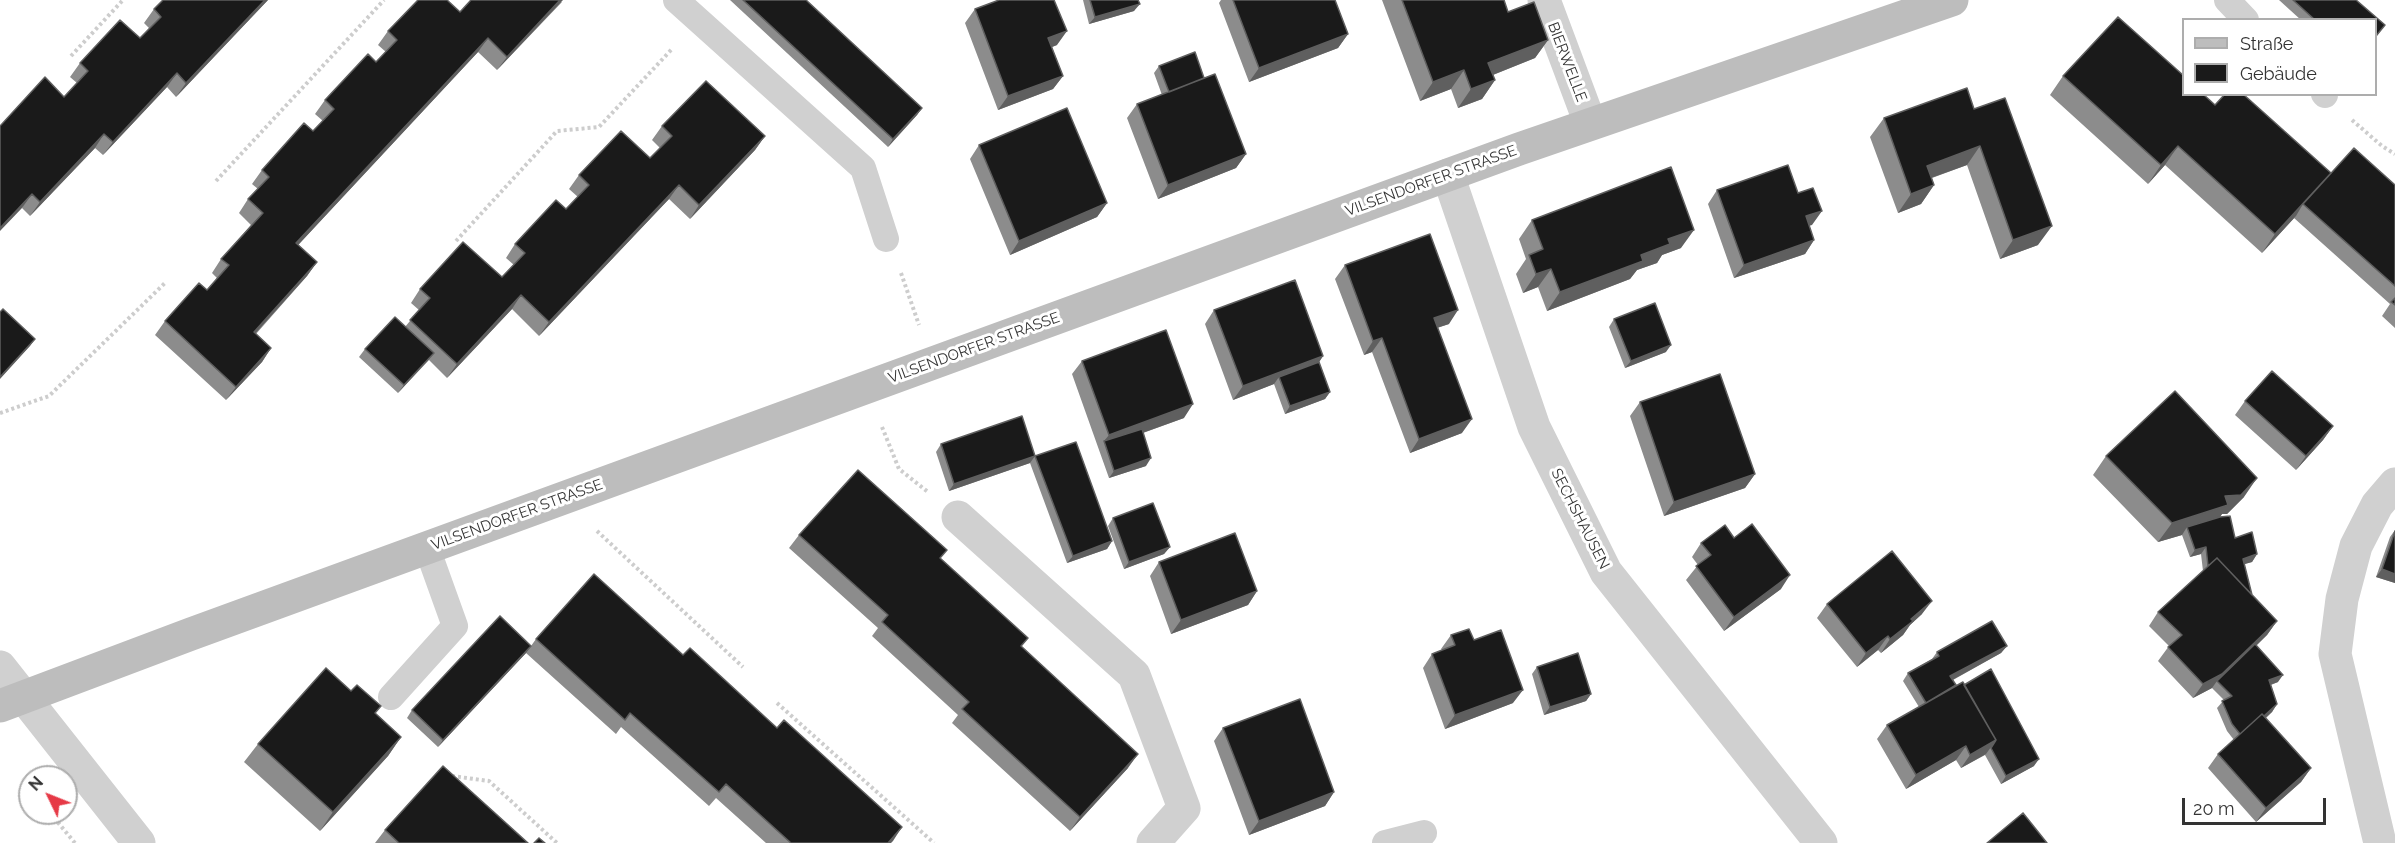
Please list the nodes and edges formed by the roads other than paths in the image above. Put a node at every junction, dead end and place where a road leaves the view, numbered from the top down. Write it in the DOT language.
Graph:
graph roads {
  1 [pos="676,0"];
  2 [pos="1544,0"];
  3 [pos="1952,0"];
  4 [pos="2227,0"];
  5 [pos="2244,18"];
  6 [pos="1590,123"];
  7 [pos="1448,175"];
  8 [pos="885,239"];
  9 [pos="2395,484"];
  10 [pos="958,517"];
  11 [pos="427,548"];
  12 [pos="0,667"];
  13 [pos="391,697"];
  14 [pos="11,701"];
  15 [pos="1424,833"];
  16 [pos="139,843"];
  17 [pos="1153,843"];
  18 [pos="1385,843"];
  19 [pos="1821,843"];
  20 [pos="2380,843"];
  1 -- 8 [label="lane"];
  2 -- 6 [label="street, BIERWELLE"];
  3 -- 6 [label="main road, VILSENDORFER STRASSE"];
  4 -- 5 [label="lane"];
  6 -- 7 [label="main road, VILSENDORFER STRASSE"];
  7 -- 11 [label="main road, VILSENDORFER STRASSE"];
  7 -- 19 [label="street, SECHSHAUSEN"];
  9 -- 20 [label="street"];
  10 -- 17 [label="street"];
  11 -- 13 [label="lane"];
  11 -- 14 [label="main road, VILSENDORFER STRASSE"];
  12 -- 14 [label="street"];
  14 -- 16 [label="street"];
  15 -- 18 [label="lane"];
}
